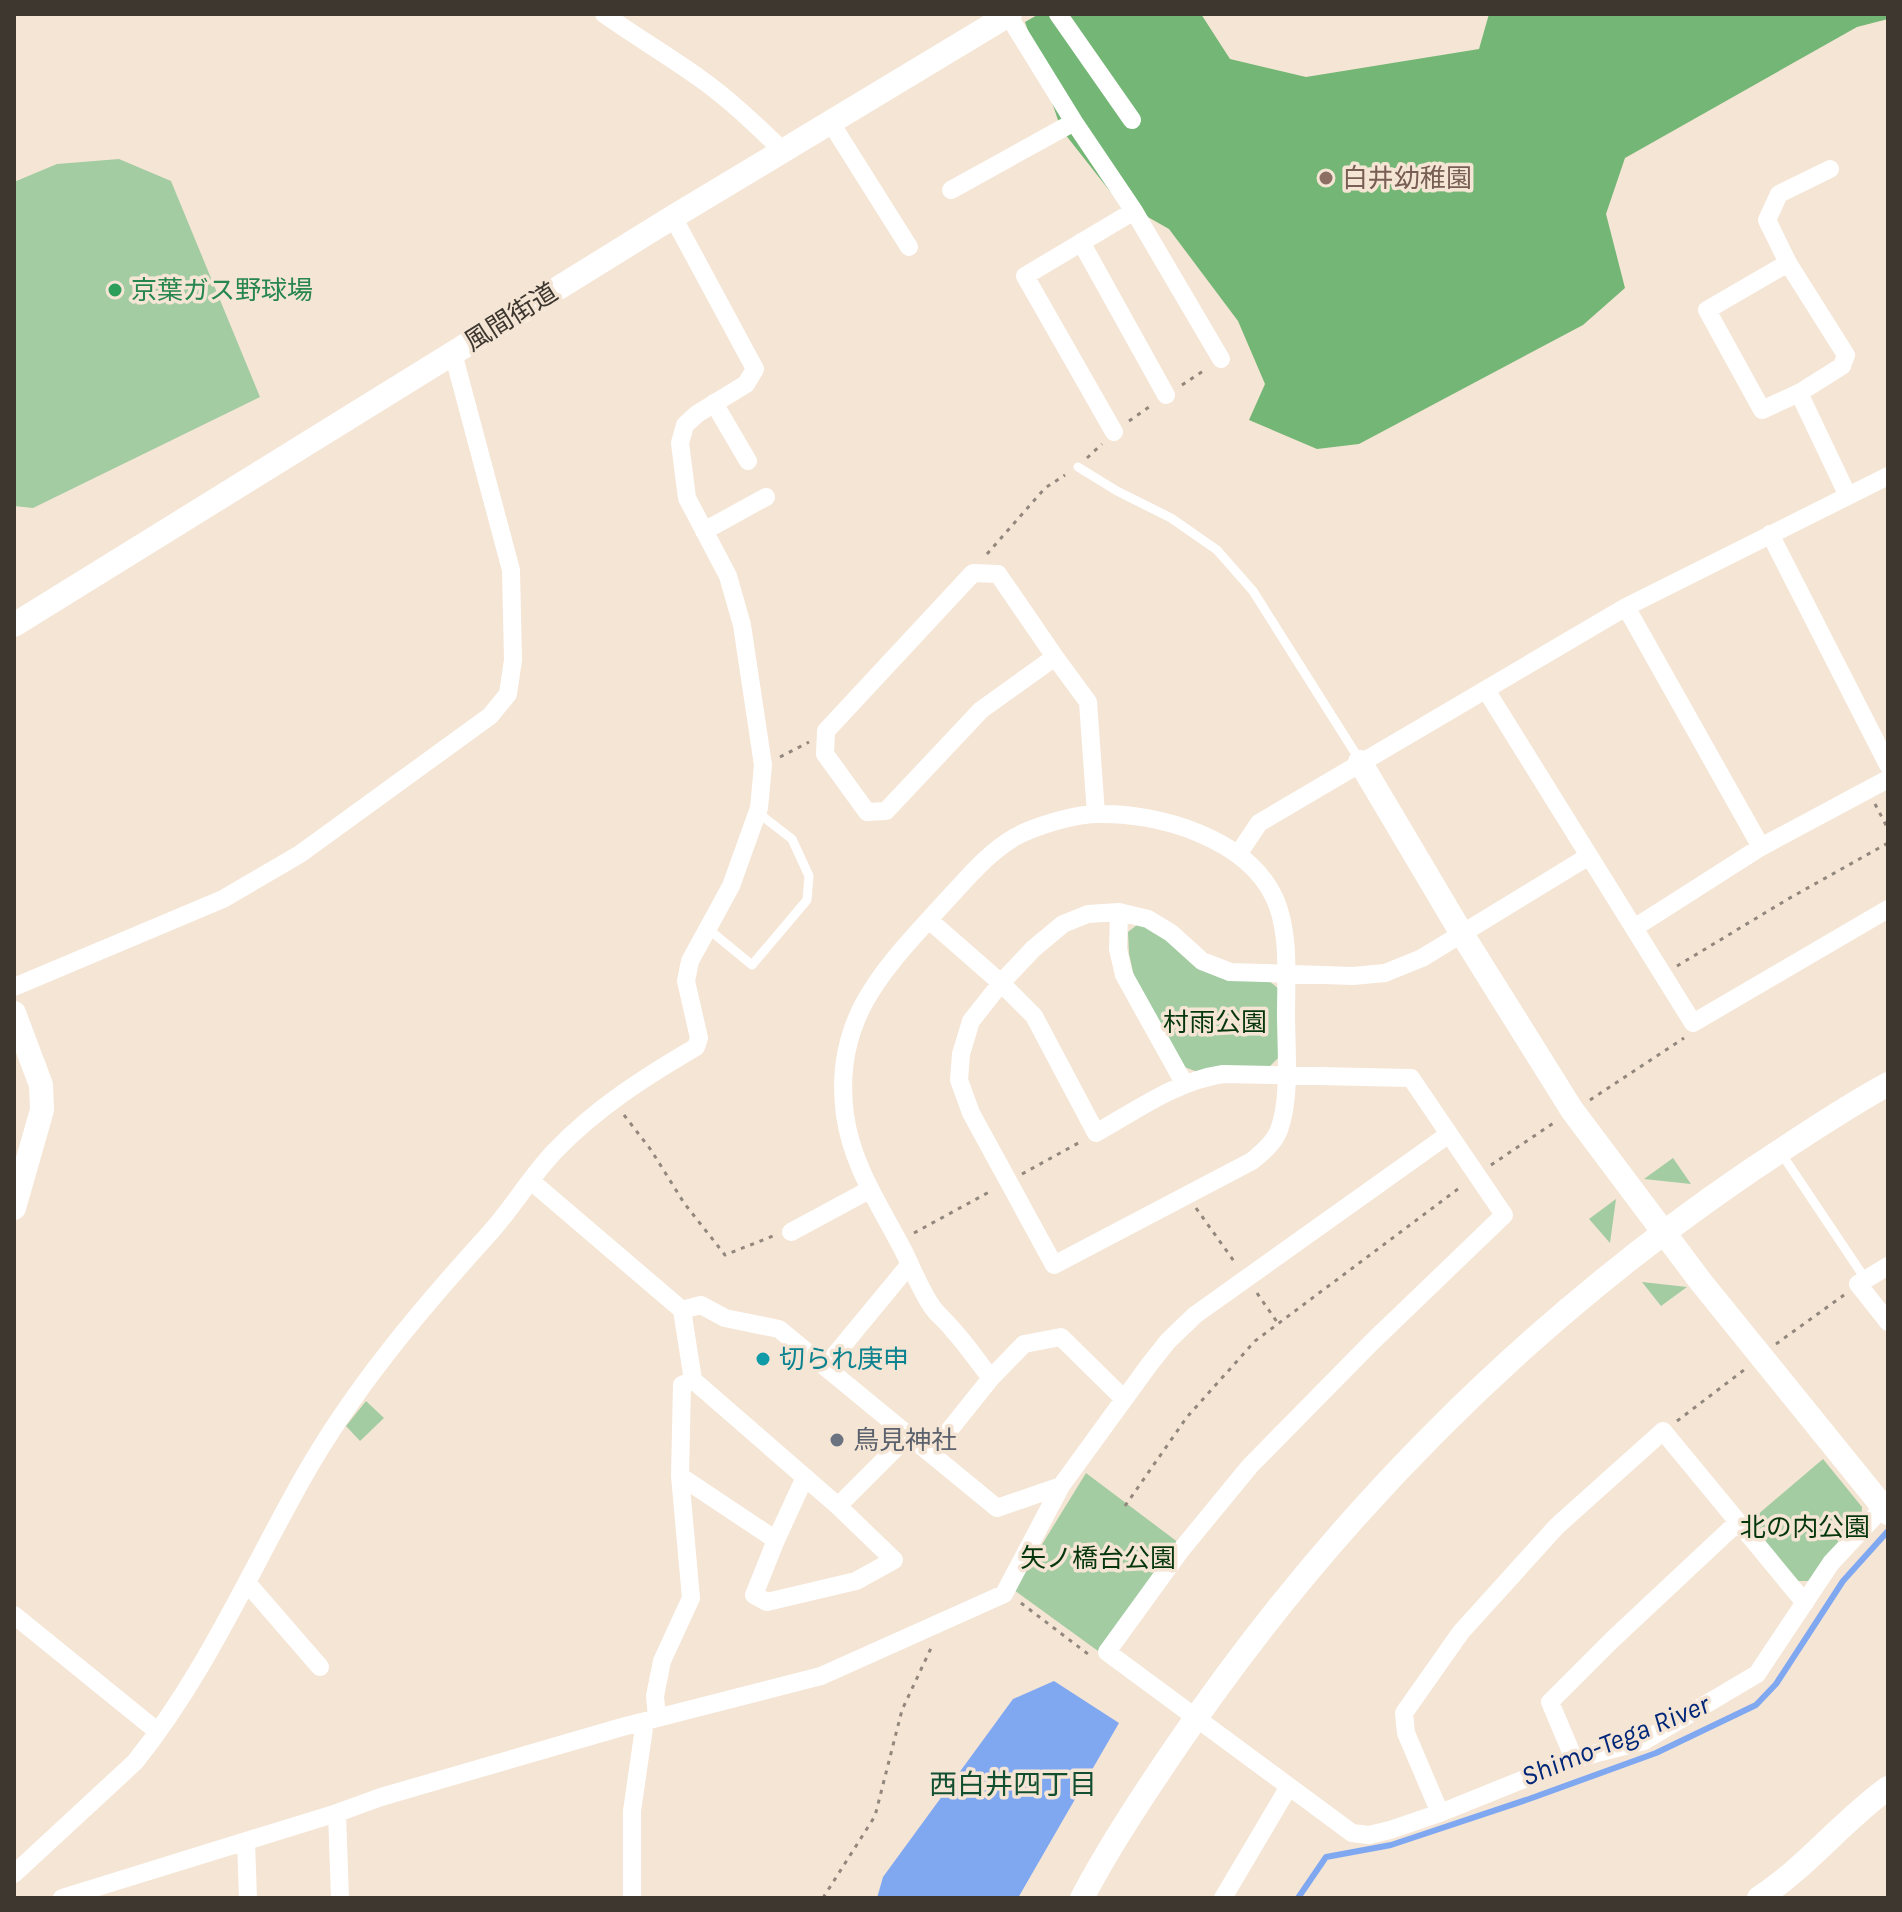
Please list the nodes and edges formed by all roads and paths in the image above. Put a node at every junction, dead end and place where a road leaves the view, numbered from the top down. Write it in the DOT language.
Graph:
graph roads {
  1 [pos="604,14"];
  2 [pos="1058,14"];
  3 [pos="1009,15"];
  4 [pos="1132,120"];
  5 [pos="1074,122"];
  6 [pos="831,123"];
  7 [pos="782,150"];
  8 [pos="1830,169"];
  9 [pos="951,190"];
  10 [pos="1134,211"];
  11 [pos="673,217"];
  12 [pos="1081,242"];
  13 [pos="909,247"];
  14 [pos="1788,263"];
  15 [pos="453,353"];
  16 [pos="1221,359"];
  17 [pos="1799,393"];
  18 [pos="1166,395"];
  19 [pos="714,403"];
  20 [pos="1114,432"];
  21 [pos="748,461"];
  22 [pos="1078,467"];
  23 [pos="1888,476"];
  24 [pos="1848,496"];
  25 [pos="766,497"];
  26 [pos="704,531"];
  27 [pos="1770,534"];
  28 [pos="1626,607"];
  29 [pos="14,625"];
  30 [pos="1055,657"];
  31 [pos="1486,690"];
  32 [pos="826,732"];
  33 [pos="1360,762"];
  34 [pos="763,765"];
  35 [pos="1888,765"];
  36 [pos="1888,779"];
  37 [pos="1867,790"];
  38 [pos="757,812"];
  39 [pos="1096,814"];
  40 [pos="1888,829"];
  41 [pos="1888,843"];
  42 [pos="1761,847"];
  43 [pos="1239,853"];
  44 [pos="1589,856"];
  45 [pos="1888,909"];
  46 [pos="1119,912"];
  47 [pos="929,920"];
  48 [pos="707,928"];
  49 [pos="1634,928"];
  50 [pos="1462,934"];
  51 [pos="1286,973"];
  52 [pos="1663,975"];
  53 [pos="1001,983"];
  54 [pos="14,987"];
  55 [pos="14,1013"];
  56 [pos="1693,1023"];
  57 [pos="1286,1075"];
  58 [pos="1184,1083"];
  59 [pos="1888,1084"];
  60 [pos="613,1100"];
  61 [pos="1584,1104"];
  62 [pos="1558,1120"];
  63 [pos="1449,1134"];
  64 [pos="1780,1151"];
  65 [pos="1477,1174"];
  66 [pos="531,1181"];
  67 [pos="869,1190"];
  68 [pos="1187,1195"];
  69 [pos="14,1208"];
  70 [pos="791,1232"];
  71 [pos="1663,1232"];
  72 [pos="910,1264"];
  73 [pos="1888,1266"];
  74 [pos="1246,1279"];
  75 [pos="1862,1282"];
  76 [pos="682,1310"];
  77 [pos="1277,1322"];
  78 [pos="1888,1322"];
  79 [pos="1773,1346"];
  80 [pos="1750,1365"];
  81 [pos="825,1367"];
  82 [pos="991,1378"];
  83 [pos="693,1380"];
  84 [pos="1123,1398"];
  85 [pos="1663,1431"];
  86 [pos="909,1435"];
  87 [pos="931,1453"];
  88 [pos="680,1476"];
  89 [pos="805,1477"];
  90 [pos="1061,1486"];
  91 [pos="838,1506"];
  92 [pos="1125,1506"];
  93 [pos="1887,1509"];
  94 [pos="1738,1522"];
  95 [pos="776,1540"];
  96 [pos="248,1584"];
  97 [pos="1016,1598"];
  98 [pos="1805,1603"];
  99 [pos="14,1615"];
  100 [pos="931,1627"];
  101 [pos="1093,1658"];
  102 [pos="320,1667"];
  103 [pos="1195,1718"];
  104 [pos="651,1720"];
  105 [pos="157,1731"];
  106 [pos="1574,1759"];
  107 [pos="1288,1788"];
  108 [pos="1888,1788"];
  109 [pos="337,1813"];
  110 [pos="1440,1813"];
  111 [pos="246,1842"];
  112 [pos="14,1874"];
  113 [pos="62,1898"];
  114 [pos="248,1898"];
  115 [pos="340,1898"];
  116 [pos="632,1898"];
  117 [pos="823,1898"];
  118 [pos="1082,1898"];
  119 [pos="1223,1898"];
  120 [pos="1759,1898"];
  1 -- 7 [label="street"];
  2 -- 4 [label="street"];
  3 -- 5 [label="street"];
  3 -- 6 [label="street, 風間街道"];
  5 -- 9 [label="street"];
  5 -- 10 [label="street"];
  6 -- 7 [label="street, 風間街道"];
  6 -- 13 [label="street"];
  7 -- 11 [label="street, 風間街道"];
  8 -- 14 [label="street"];
  10 -- 12 [label="street"];
  10 -- 16 [label="street"];
  11 -- 15 [label="street, 風間街道"];
  11 -- 19 [label="street"];
  12 -- 18 [label="street"];
  12 -- 20 [label="street"];
  14 -- 17 [label="street"];
  14 -- 17 [label="street"];
  15 -- 29 [label="street, 風間街道"];
  15 -- 54 [label="street"];
  17 -- 24 [label="street"];
  19 -- 21 [label="street"];
  19 -- 26 [label="street"];
  22 -- 33 [label="lane"];
  23 -- 24 [label="street"];
  24 -- 27 [label="street"];
  25 -- 26 [label="street"];
  26 -- 34 [label="street"];
  27 -- 28 [label="street"];
  27 -- 35 [label="street"];
  28 -- 31 [label="street"];
  28 -- 42 [label="street"];
  30 -- 32 [label="street"];
  30 -- 32 [label="street"];
  30 -- 39 [label="street"];
  31 -- 33 [label="street"];
  31 -- 44 [label="street"];
  32 -- 34 [label="path"];
  33 -- 43 [label="street"];
  33 -- 50 [label="street"];
  34 -- 38 [label="street"];
  36 -- 37 [label="street"];
  37 -- 40 [label="path"];
  37 -- 42 [label="street"];
  38 -- 48 [label="street"];
  38 -- 48 [label="lane"];
  39 -- 43 [label="street"];
  39 -- 47 [label="street"];
  41 -- 52 [label="path"];
  42 -- 49 [label="street"];
  43 -- 51 [label="street"];
  44 -- 49 [label="street"];
  44 -- 50 [label="street"];
  45 -- 56 [label="street"];
  46 -- 51 [label="street"];
  46 -- 53 [label="street"];
  46 -- 58 [label="street"];
  47 -- 53 [label="street"];
  47 -- 67 [label="street"];
  48 -- 60 [label="street"];
  49 -- 52 [label="street"];
  50 -- 51 [label="street"];
  50 -- 71 [label="street"];
  51 -- 57 [label="street"];
  52 -- 56 [label="street"];
  53 -- 58 [label="street"];
  53 -- 68 [label="street"];
  55 -- 69 [label="street"];
  56 -- 61 [label="path"];
  57 -- 58 [label="street"];
  57 -- 63 [label="street"];
  57 -- 68 [label="street"];
  59 -- 64 [label="street"];
  60 -- 66 [label="street"];
  60 -- 70 [label="path"];
  62 -- 65 [label="path"];
  63 -- 65 [label="street"];
  63 -- 74 [label="street"];
  64 -- 71 [label="street"];
  64 -- 75 [label="lane"];
  65 -- 77 [label="path"];
  65 -- 103 [label="street"];
  66 -- 76 [label="street"];
  66 -- 96 [label="street"];
  67 -- 70 [label="street"];
  67 -- 72 [label="street"];
  68 -- 74 [label="path"];
  71 -- 93 [label="street"];
  71 -- 103 [label="street"];
  72 -- 81 [label="street"];
  72 -- 82 [label="street"];
  73 -- 75 [label="street"];
  74 -- 77 [label="path"];
  74 -- 84 [label="street"];
  75 -- 78 [label="street"];
  75 -- 79 [label="path"];
  76 -- 81 [label="street"];
  76 -- 83 [label="street"];
  77 -- 92 [label="path"];
  80 -- 85 [label="path"];
  81 -- 86 [label="street"];
  82 -- 84 [label="street"];
  82 -- 87 [label="street"];
  83 -- 88 [label="street"];
  83 -- 89 [label="street"];
  84 -- 90 [label="street"];
  85 -- 94 [label="street"];
  85 -- 110 [label="street"];
  86 -- 87 [label="street"];
  86 -- 91 [label="street"];
  87 -- 90 [label="street"];
  88 -- 95 [label="street"];
  88 -- 104 [label="street"];
  89 -- 91 [label="street"];
  89 -- 95 [label="street"];
  90 -- 100 [label="street"];
  91 -- 95 [label="street"];
  93 -- 98 [label="street"];
  94 -- 98 [label="street"];
  94 -- 106 [label="street"];
  96 -- 102 [label="street"];
  96 -- 105 [label="street"];
  97 -- 101 [label="path"];
  98 -- 106 [label="street"];
  99 -- 105 [label="street"];
  100 -- 104 [label="street"];
  100 -- 117 [label="path"];
  103 -- 107 [label="street"];
  103 -- 118 [label="street"];
  104 -- 109 [label="street"];
  104 -- 116 [label="street"];
  105 -- 112 [label="street"];
  106 -- 110 [label="street"];
  107 -- 110 [label="street"];
  107 -- 119 [label="street"];
  108 -- 120 [label="street"];
  109 -- 111 [label="street"];
  109 -- 115 [label="street"];
  111 -- 113 [label="street"];
  111 -- 114 [label="street"];
}
